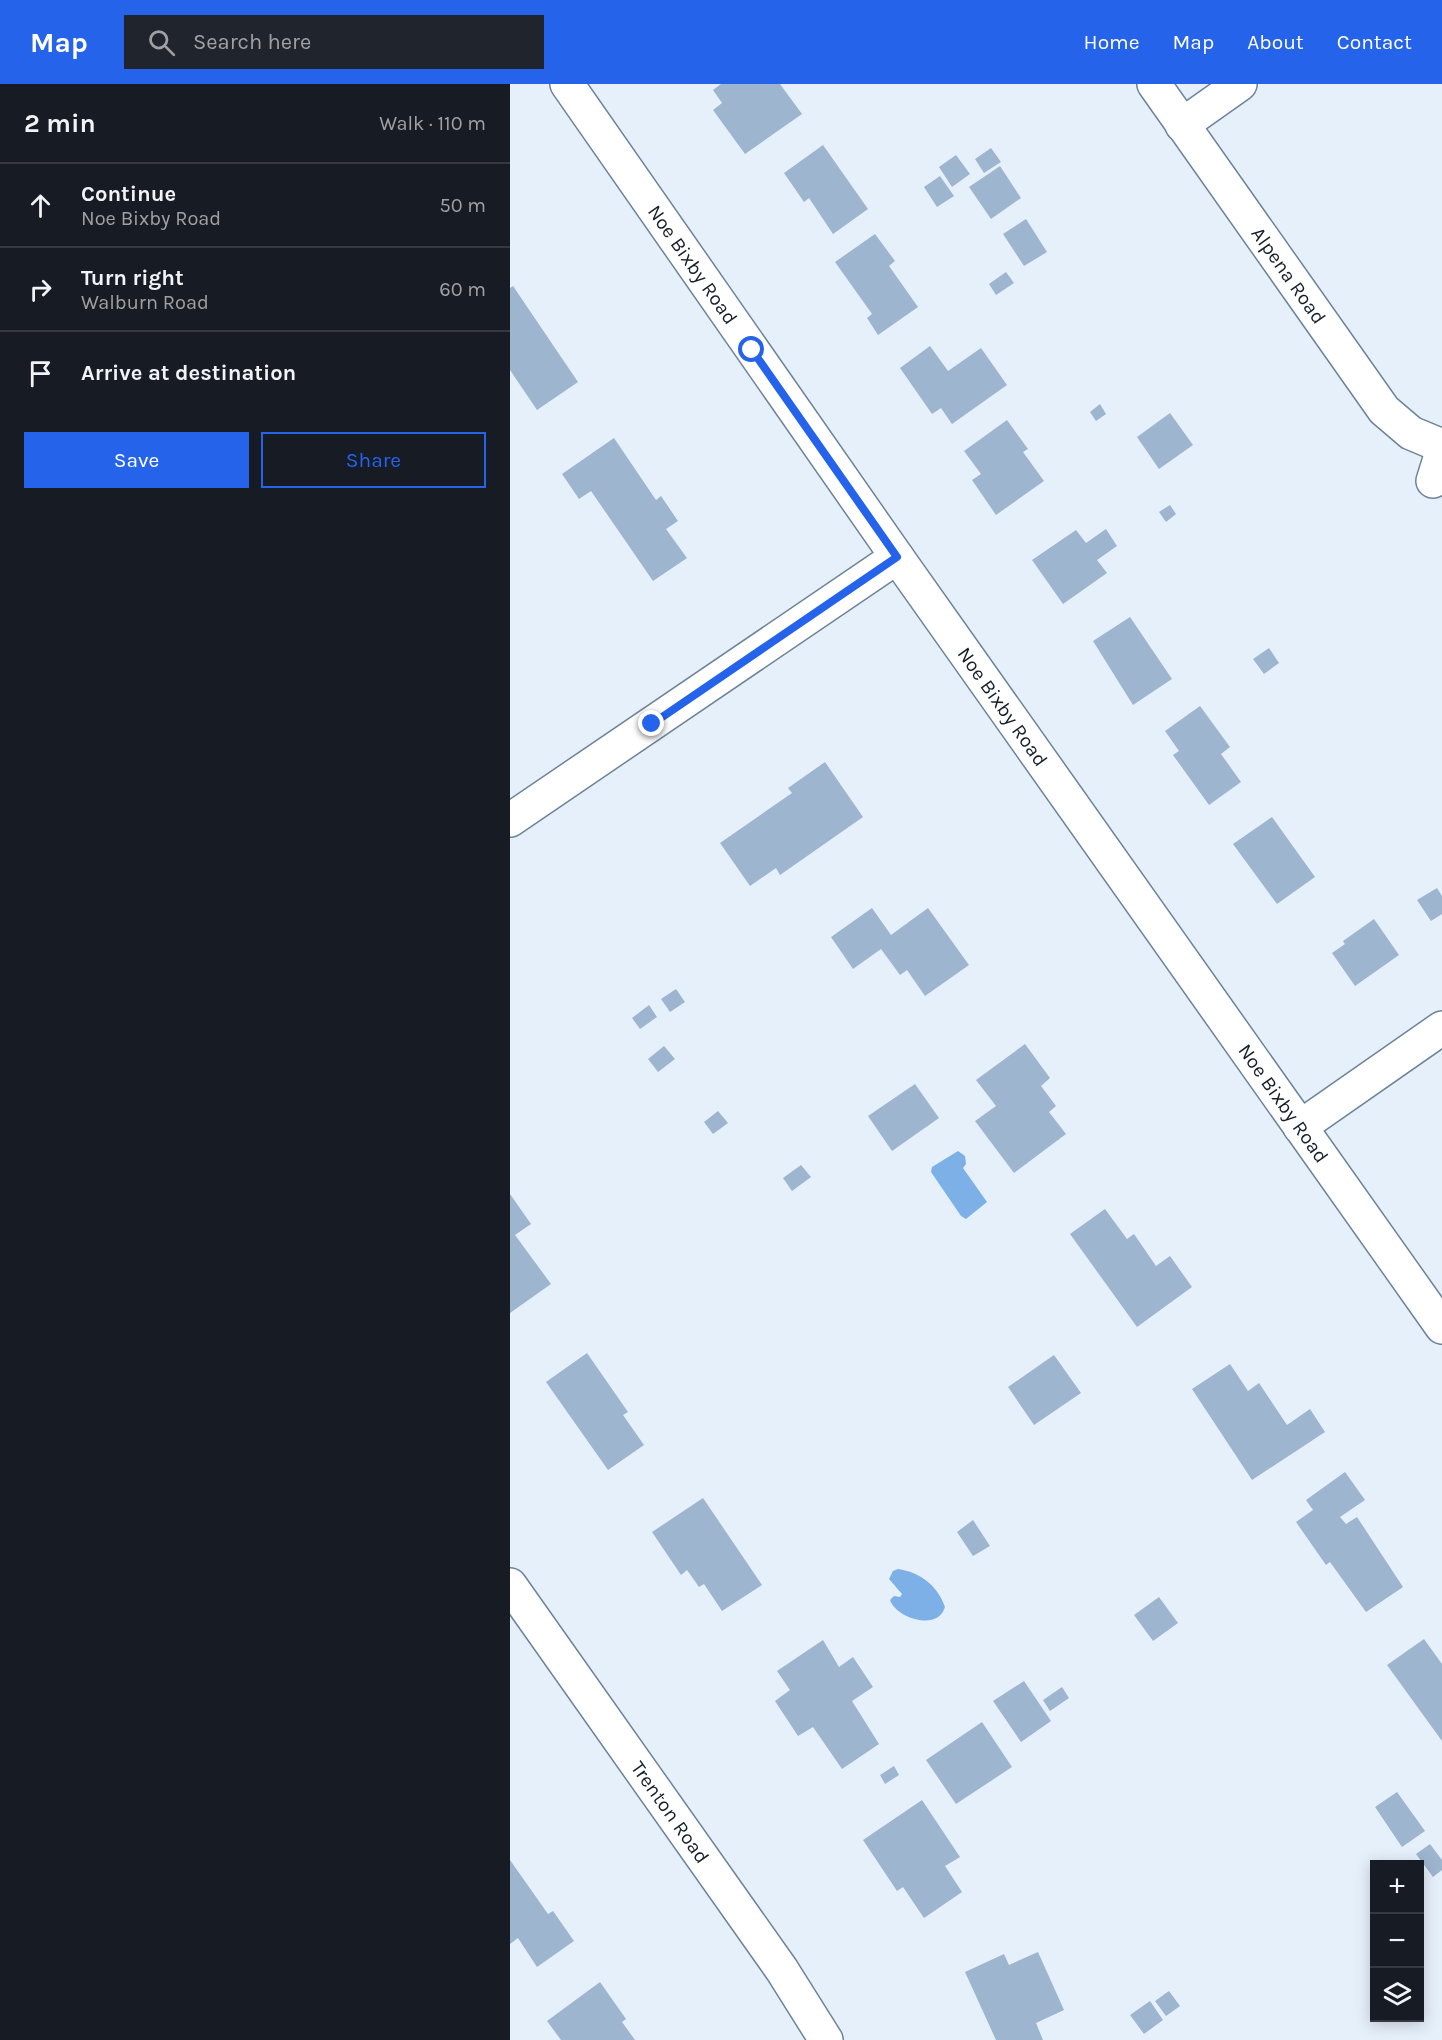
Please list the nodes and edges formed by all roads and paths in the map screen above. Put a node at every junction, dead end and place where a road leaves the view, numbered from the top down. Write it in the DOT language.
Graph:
graph roads {
  1 [pos="567,84"];
  2 [pos="1154,84"];
  3 [pos="1240,84"];
  4 [pos="1182,125"];
  5 [pos="1442,446"];
  6 [pos="897,557"];
  7 [pos="510,820"];
  8 [pos="1442,1028"];
  9 [pos="1300,1127"];
  10 [pos="1442,1327"];
  11 [pos="510,1585"];
  12 [pos="826,2040"];
  1 -- 6 [label="street, Noe Bixby Road"];
  2 -- 4 [label="street, Alpena Road"];
  3 -- 4 [label="street"];
  4 -- 5 [label="street, Alpena Road"];
  6 -- 7 [label="street"];
  6 -- 9 [label="street, Noe Bixby Road"];
  8 -- 9 [label="street"];
  9 -- 10 [label="street, Noe Bixby Road"];
  11 -- 12 [label="street, Trenton Road"];
}
